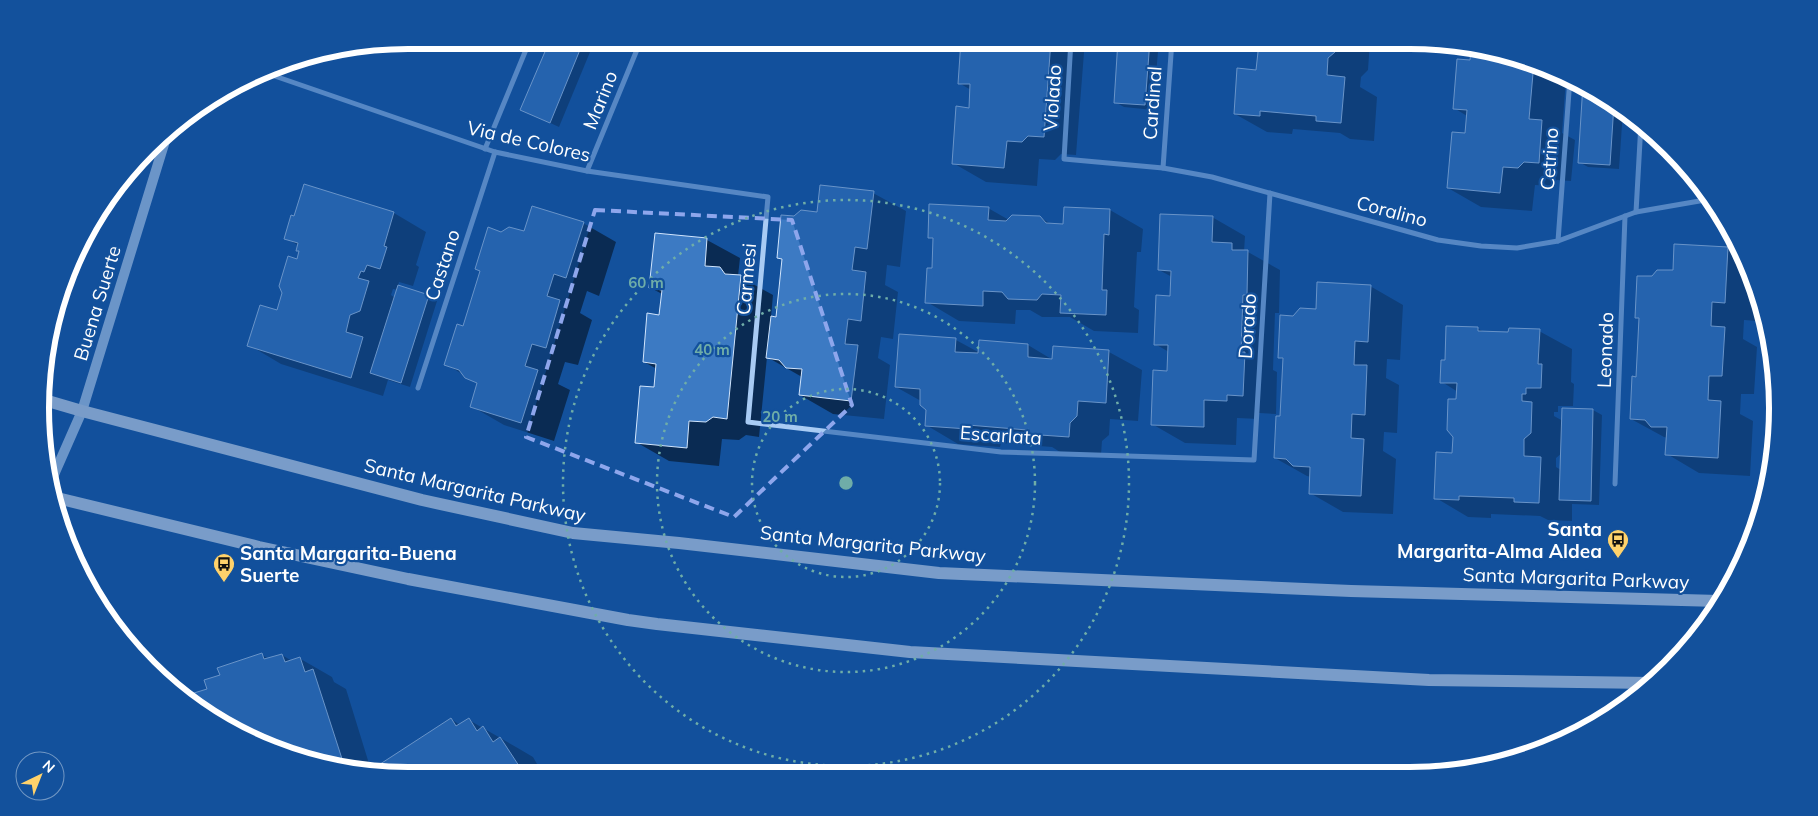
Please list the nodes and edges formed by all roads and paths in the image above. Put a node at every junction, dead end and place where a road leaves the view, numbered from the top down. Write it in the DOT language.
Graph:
graph roads {
  1 [pos="526,49"];
  2 [pos="637,49"];
  3 [pos="1070,49"];
  4 [pos="1171,49"];
  5 [pos="273,75"];
  6 [pos="1569,86"];
  7 [pos="1640,133"];
  8 [pos="164,145"];
  9 [pos="485,148"];
  10 [pos="495,152"];
  11 [pos="1064,158"];
  12 [pos="1163,168"];
  13 [pos="587,171"];
  14 [pos="1270,193"];
  15 [pos="768,197"];
  16 [pos="1703,200"];
  17 [pos="1636,212"];
  18 [pos="1625,216"];
  19 [pos="1558,241"];
  20 [pos="418,388"];
  21 [pos="49,401"];
  22 [pos="82,412"];
  23 [pos="748,422"];
  24 [pos="1254,460"];
  25 [pos="55,472"];
  26 [pos="1615,484"];
  27 [pos="60,498"];
  28 [pos="1713,601"];
  29 [pos="1641,683"];
  1 -- 9 [label="street"];
  2 -- 13 [label="street, Marino"];
  3 -- 11 [label="street, Violado"];
  4 -- 12 [label="street, Cardinal"];
  5 -- 9 [label="street, Via de Colores"];
  6 -- 19 [label="street, Cetrino"];
  7 -- 17 [label="street"];
  8 -- 22 [label="street, Buena Suerte"];
  9 -- 10 [label="street, Via de Colores"];
  10 -- 13 [label="street, Via de Colores"];
  10 -- 20 [label="street, Castano"];
  11 -- 12 [label="street, Coralino"];
  12 -- 14 [label="street, Coralino"];
  13 -- 15 [label="street, Via de Colores"];
  14 -- 19 [label="street, Coralino"];
  14 -- 24 [label="street, Dorado"];
  15 -- 23 [label="street, Carmesi"];
  16 -- 17 [label="street, Coralino"];
  17 -- 18 [label="street, Coralino"];
  18 -- 19 [label="street, Coralino"];
  18 -- 26 [label="street, Leonado"];
  21 -- 22 [label="main road, Santa Margarita Parkway"];
  22 -- 25 [label="street, Buena Suerte"];
  22 -- 28 [label="main road, Santa Margarita Parkway"];
  23 -- 24 [label="street, Escarlata"];
  27 -- 29 [label="main road"];
}
